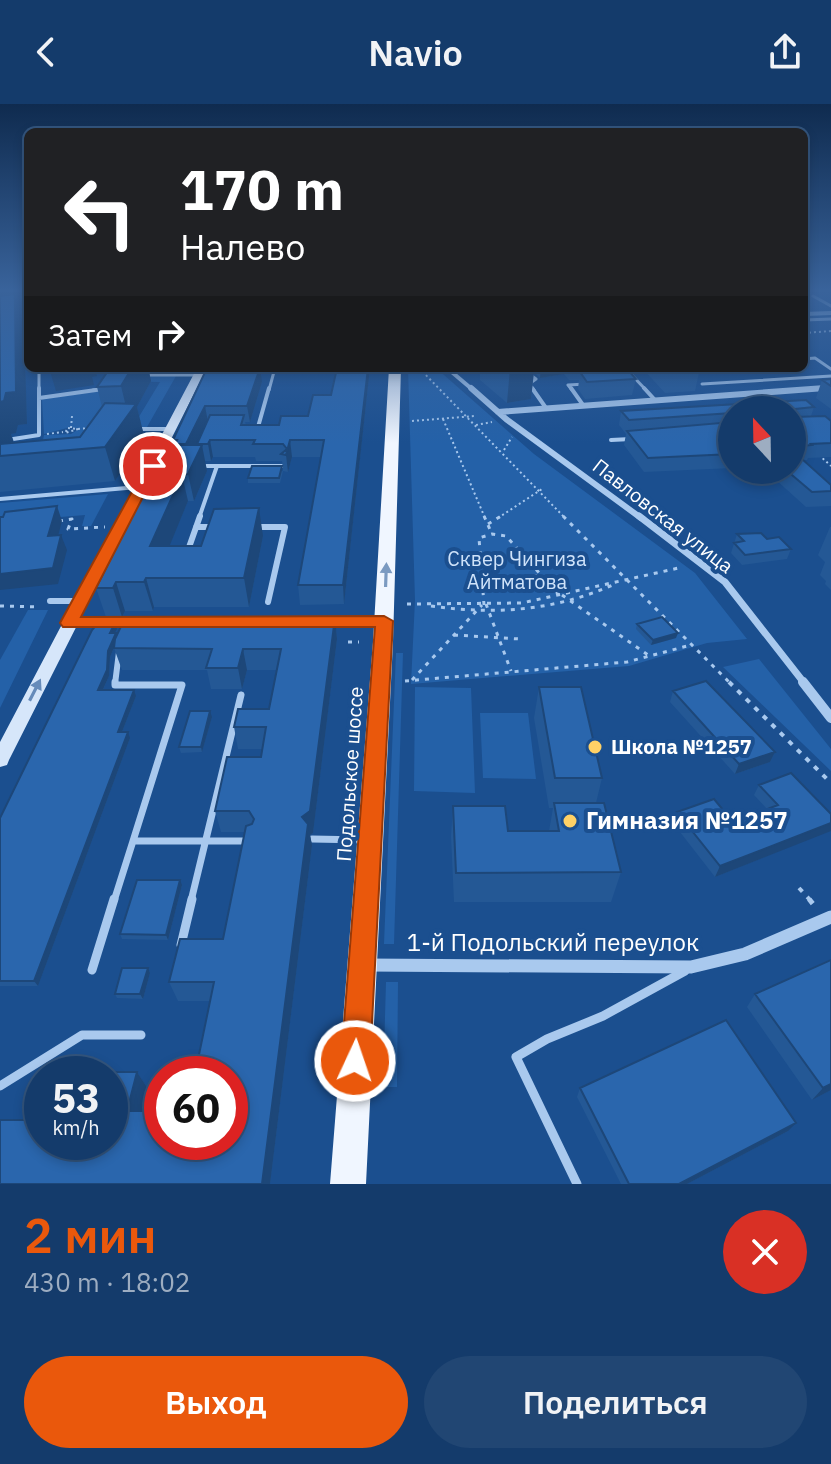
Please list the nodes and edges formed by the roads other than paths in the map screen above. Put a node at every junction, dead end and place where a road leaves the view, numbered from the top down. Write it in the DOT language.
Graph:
graph roads {
  1 [pos="808,359"];
  2 [pos="831,369"];
  3 [pos="39,372"];
  4 [pos="183,372"];
  5 [pos="200,372"];
  6 [pos="274,372"];
  7 [pos="395,372"];
  8 [pos="452,372"];
  9 [pos="526,372"];
  10 [pos="629,372"];
  11 [pos="132,375"];
  12 [pos="831,376"];
  13 [pos="637,381"];
  14 [pos="625,382"];
  15 [pos="597,384"];
  16 [pos="702,384"];
  17 [pos="831,388"];
  18 [pos="105,389"];
  19 [pos="39,398"];
  20 [pos="655,400"];
  21 [pos="583,405"];
  22 [pos="546,408"];
  23 [pos="498,412"];
  24 [pos="242,427"];
  25 [pos="134,429"];
  26 [pos="171,429"];
  27 [pos="641,438"];
  28 [pos="611,440"];
  29 [pos="0,441"];
  30 [pos="193,466"];
  31 [pos="217,466"];
  32 [pos="284,466"];
  33 [pos="142,487"];
  34 [pos="0,499"];
  35 [pos="196,527"];
  36 [pos="226,527"];
  37 [pos="241,527"];
  38 [pos="183,563"];
  39 [pos="81,601"];
  40 [pos="268,602"];
  41 [pos="48,604"];
  42 [pos="384,621"];
  43 [pos="320,622"];
  44 [pos="69,623"];
  45 [pos="127,635"];
  46 [pos="121,647"];
  47 [pos="241,695"];
  48 [pos="831,718"];
  49 [pos="0,760"];
  50 [pos="312,839"];
  51 [pos="368,840"];
  52 [pos="133,841"];
  53 [pos="207,841"];
  54 [pos="252,841"];
  55 [pos="831,917"];
  56 [pos="181,949"];
  57 [pos="361,965"];
  58 [pos="691,967"];
  59 [pos="92,970"];
  60 [pos="141,1035"];
  61 [pos="0,1086"];
  62 [pos="348,1184"];
  63 [pos="577,1184"];
  1 -- 2 [label="lane"];
  3 -- 19 [label="lane"];
  4 -- 11 [label="lane"];
  5 -- 26 [label="street"];
  6 -- 24 [label="lane"];
  42 -- 7 [label="main road, Подольское шоссе, one-way"];
  8 -- 23 [label="street, Павловская улица"];
  9 -- 22 [label="lane"];
  10 -- 13 [label="lane"];
  12 -- 16 [label="lane"];
  13 -- 14 [label="lane"];
  13 -- 20 [label="lane"];
  15 -- 21 [label="lane"];
  17 -- 20 [label="street"];
  18 -- 19 [label="lane"];
  19 -- 29 [label="lane"];
  20 -- 21 [label="street"];
  21 -- 22 [label="street"];
  22 -- 23 [label="street"];
  23 -- 48 [label="street, Павловская улица"];
  25 -- 26 [label="lane"];
  26 -- 33 [label="street"];
  27 -- 28 [label="lane"];
  30 -- 31 [label="lane"];
  31 -- 32 [label="lane"];
  31 -- 35 [label="lane"];
  33 -- 34 [label="lane"];
  33 -- 39 [label="street"];
  35 -- 36 [label="lane"];
  35 -- 38 [label="lane"];
  37 -- 40 [label="lane"];
  39 -- 41 [label="lane"];
  39 -- 44 [label="street"];
  42 -- 43 [label="lane"];
  42 -- 51 [label="main road, Подольское шоссе"];
  44 -- 45 [label="lane"];
  49 -- 44 [label="street, one-way"];
  46 -- 52 [label="lane"];
  47 -- 53 [label="lane"];
  50 -- 51 [label="lane"];
  51 -- 57 [label="main road, Подольское шоссе"];
  52 -- 53 [label="lane"];
  52 -- 59 [label="lane"];
  53 -- 54 [label="lane"];
  53 -- 56 [label="lane"];
  55 -- 58 [label="street, 1-й Подольский переулок"];
  57 -- 58 [label="street, 1-й Подольский переулок"];
  57 -- 62 [label="main road, Подольское шоссе"];
  58 -- 63 [label="lane"];
  60 -- 61 [label="lane"];
}
